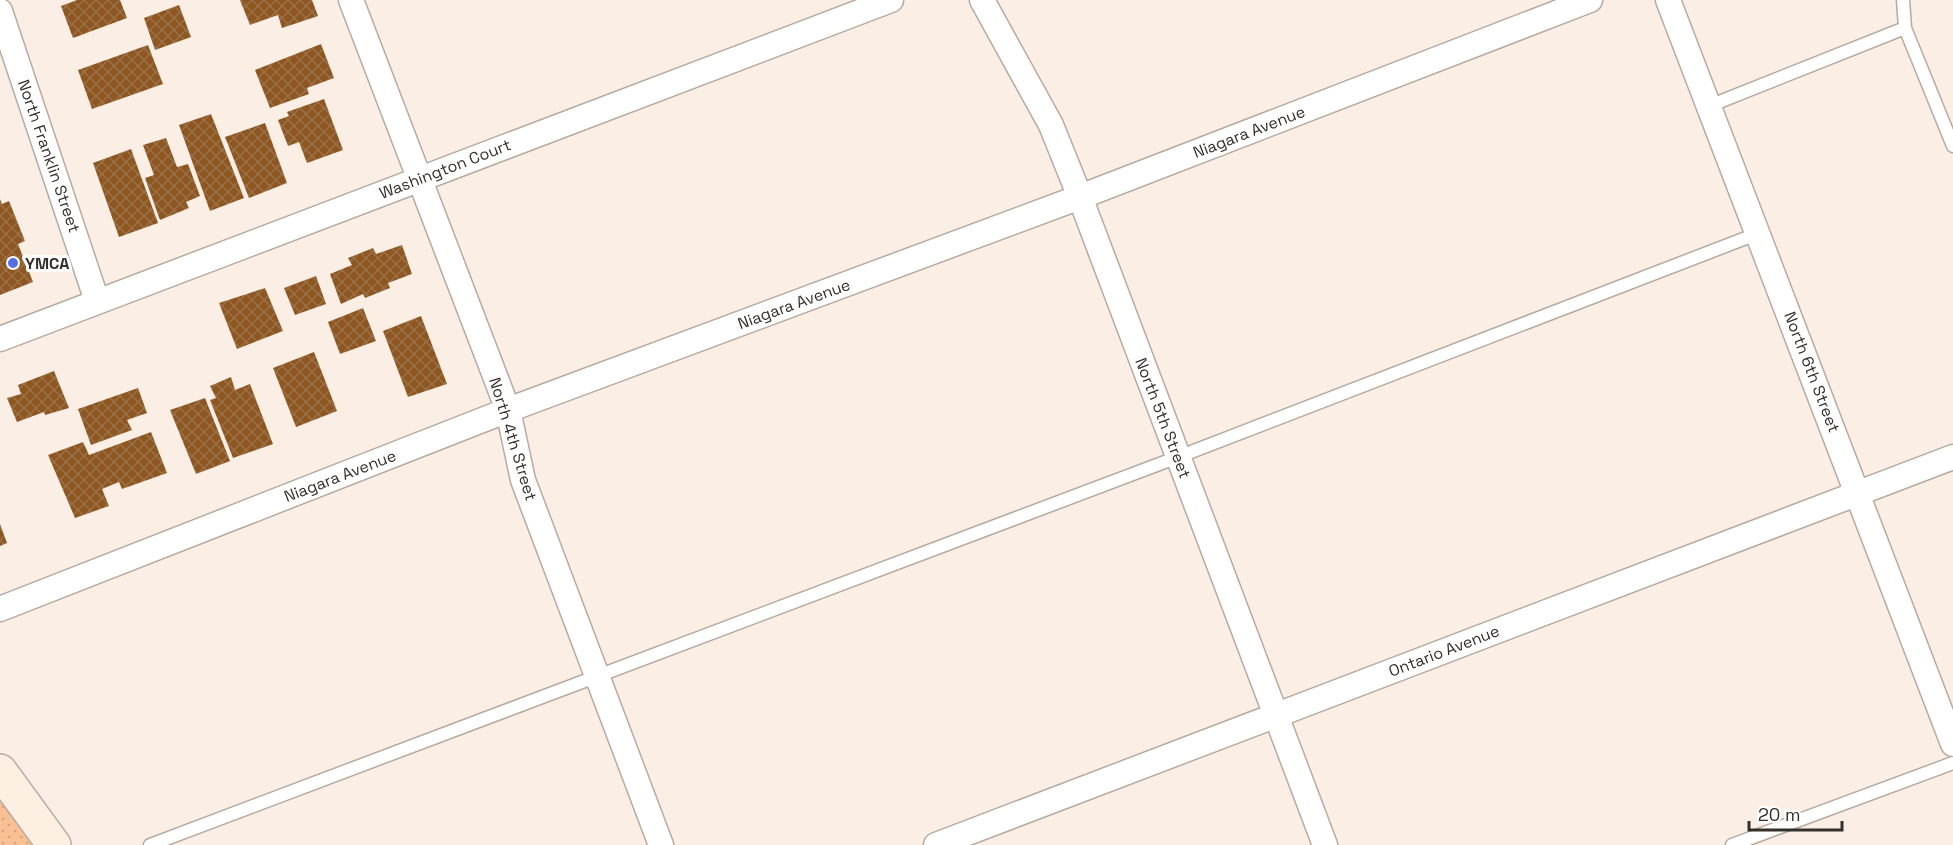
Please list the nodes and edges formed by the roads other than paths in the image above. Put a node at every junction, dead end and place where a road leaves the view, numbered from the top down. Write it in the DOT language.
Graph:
graph roads {
  1 [pos="351,0"];
  2 [pos="891,0"];
  3 [pos="982,0"];
  4 [pos="1590,0"];
  5 [pos="1668,0"];
  6 [pos="1903,0"];
  7 [pos="0,10"];
  8 [pos="1905,28"];
  9 [pos="1709,106"];
  10 [pos="1953,146"];
  11 [pos="419,179"];
  12 [pos="1080,197"];
  13 [pos="1759,233"];
  14 [pos="97,301"];
  15 [pos="0,339"];
  16 [pos="508,410"];
  17 [pos="1178,457"];
  18 [pos="1953,457"];
  19 [pos="1858,494"];
  20 [pos="0,609"];
  21 [pos="597,676"];
  22 [pos="1276,716"];
  23 [pos="1953,744"];
  24 [pos="1953,763"];
  25 [pos="0,771"];
  26 [pos="54,845"];
  27 [pos="150,845"];
  28 [pos="662,845"];
  29 [pos="936,845"];
  30 [pos="1325,845"];
  31 [pos="1732,845"];
  1 -- 11 [label="street, North 4th Street"];
  2 -- 11 [label="street, Washington Court"];
  3 -- 12 [label="street, North 5th Street"];
  4 -- 12 [label="street, Niagara Avenue"];
  5 -- 9 [label="street, North 6th Street"];
  6 -- 8 [label="lane"];
  7 -- 14 [label="street, North Franklin Street"];
  8 -- 9 [label="lane"];
  8 -- 10 [label="lane"];
  9 -- 13 [label="street, North 6th Street"];
  11 -- 14 [label="street, Washington Court"];
  11 -- 16 [label="street, North 4th Street"];
  12 -- 16 [label="street, Niagara Avenue"];
  12 -- 17 [label="street, North 5th Street"];
  13 -- 17 [label="lane"];
  13 -- 19 [label="street, North 6th Street"];
  14 -- 15 [label="street, Washington Court"];
  16 -- 20 [label="street, Niagara Avenue"];
  16 -- 21 [label="street, North 4th Street"];
  17 -- 21 [label="lane"];
  17 -- 22 [label="street, North 5th Street"];
  18 -- 19 [label="street, Ontario Avenue"];
  19 -- 22 [label="street, Ontario Avenue"];
  19 -- 23 [label="street, North 6th Street"];
  21 -- 27 [label="lane"];
  21 -- 28 [label="street, North 4th Street"];
  22 -- 29 [label="street, Ontario Avenue"];
  22 -- 30 [label="street, North 5th Street"];
  24 -- 31 [label="lane"];
  25 -- 26 [label="street"];
}
